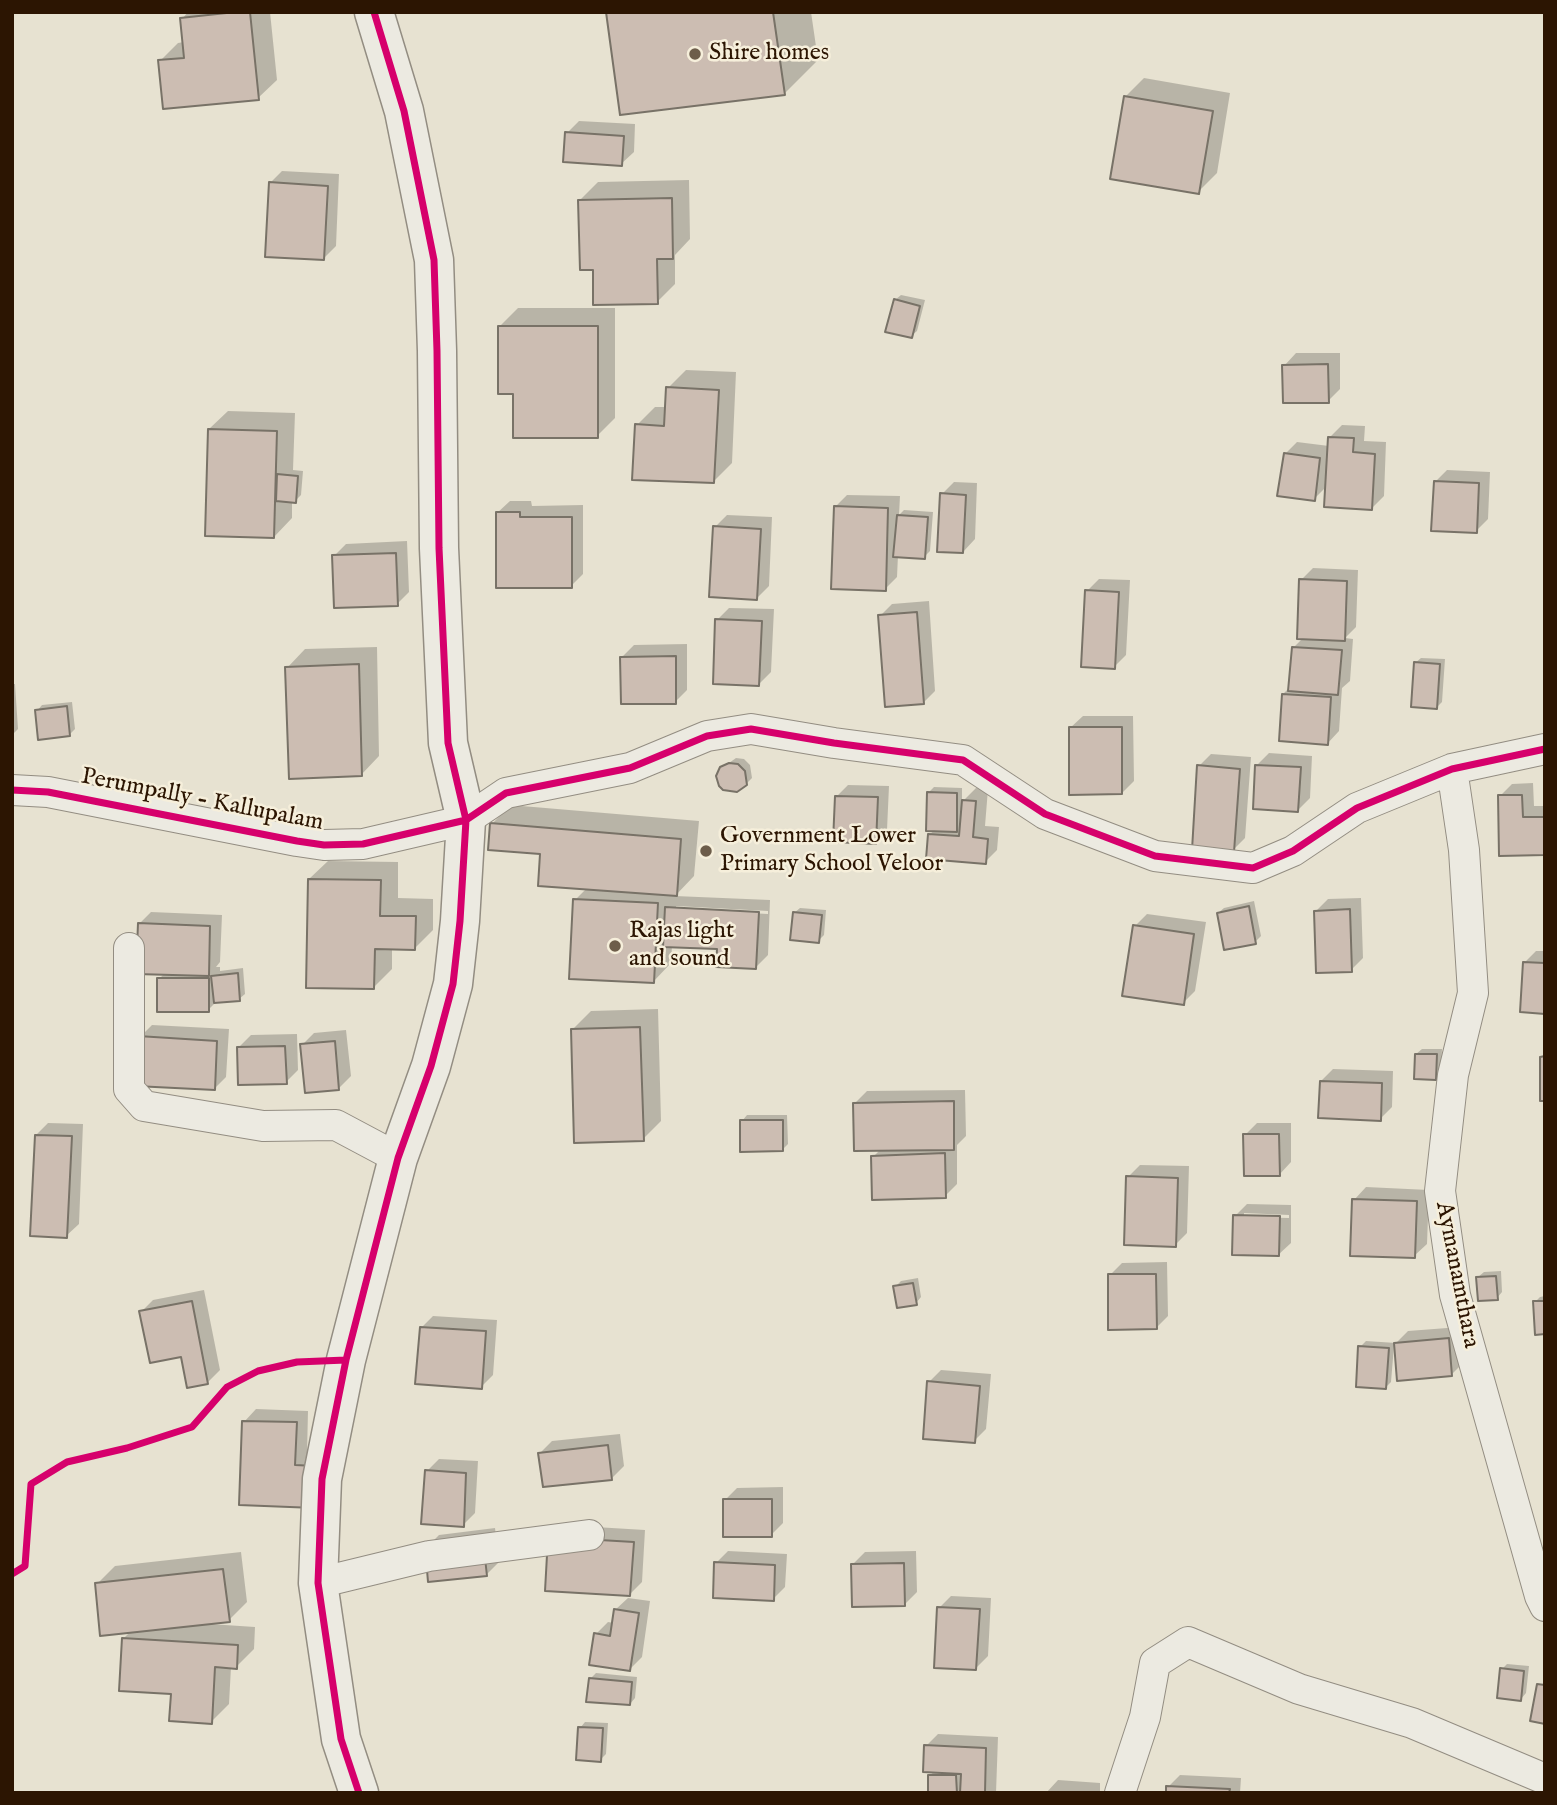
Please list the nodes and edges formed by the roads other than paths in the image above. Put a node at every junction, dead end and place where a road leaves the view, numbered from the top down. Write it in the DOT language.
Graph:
graph roads {
  1 [pos="374,12"];
  2 [pos="1545,749"];
  3 [pos="1452,769"];
  4 [pos="12,790"];
  5 [pos="466,820"];
  6 [pos="129,948"];
  7 [pos="398,1158"];
  8 [pos="589,1535"];
  9 [pos="317,1583"];
  10 [pos="1545,1606"];
  11 [pos="1545,1779"];
  12 [pos="359,1793"];
  13 [pos="1120,1793"];
  1 -- 5 [label="street"];
  2 -- 3 [label="street"];
  3 -- 5 [label="street"];
  3 -- 10 [label="street, Aymanamthara"];
  4 -- 5 [label="street, Perumpally - Kallupalam"];
  5 -- 7 [label="street"];
  6 -- 7 [label="street"];
  7 -- 9 [label="street"];
  8 -- 9 [label="street"];
  9 -- 12 [label="street"];
  11 -- 13 [label="street"];
}
